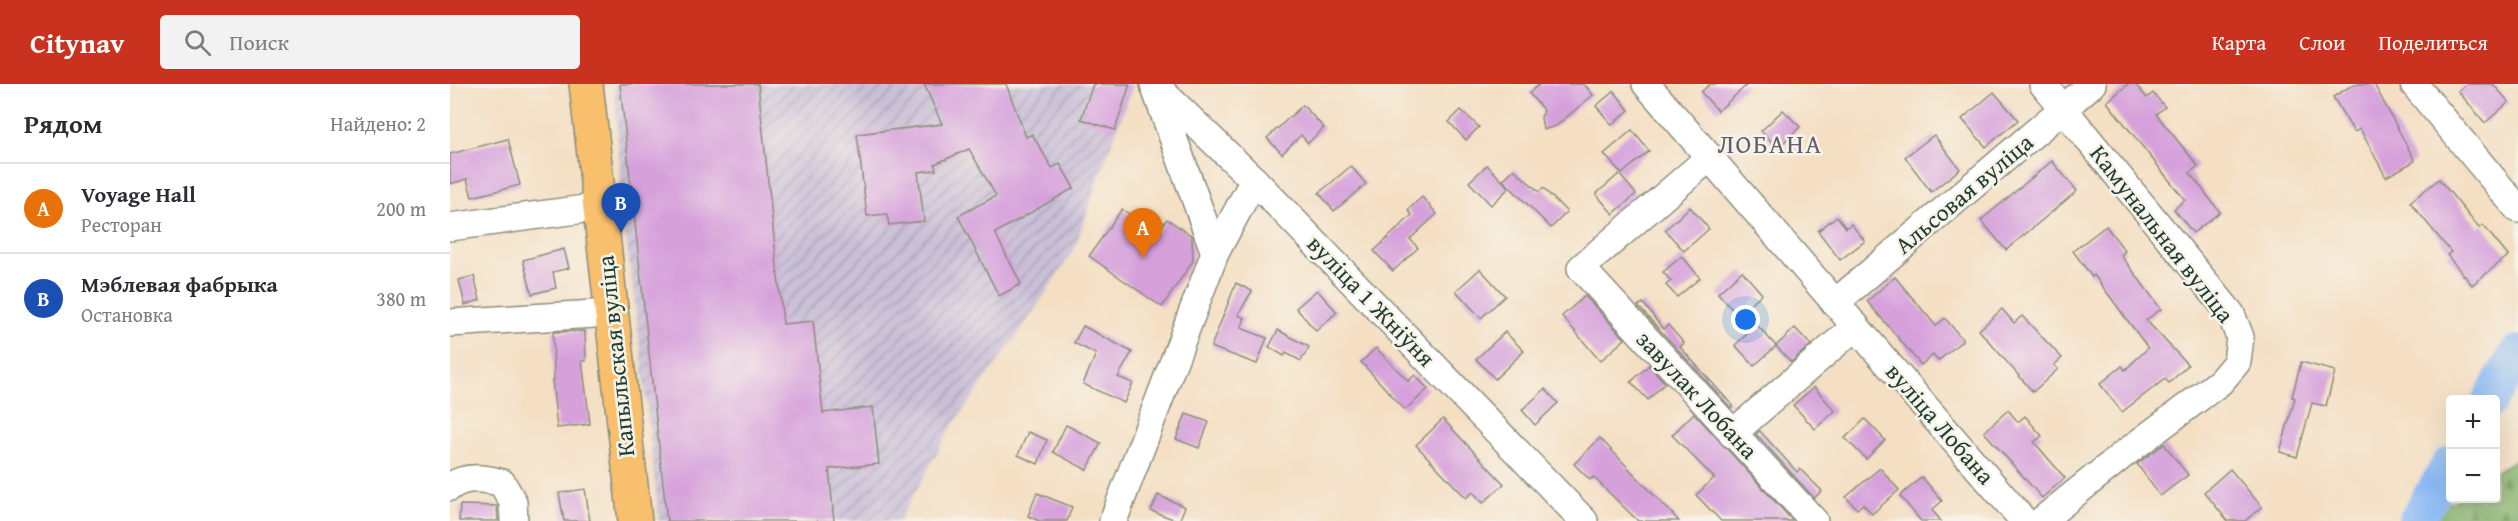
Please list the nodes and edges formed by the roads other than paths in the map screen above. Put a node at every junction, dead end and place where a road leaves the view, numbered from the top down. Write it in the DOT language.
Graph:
graph roads {
  1 [pos="586,84"];
  2 [pos="1154,84"];
  3 [pos="1646,84"];
  4 [pos="2043,84"];
  5 [pos="2092,84"];
  6 [pos="2414,84"];
  7 [pos="2064,109"];
  8 [pos="1710,157"];
  9 [pos="1254,180"];
  10 [pos="600,207"];
  11 [pos="2518,209"];
  12 [pos="450,227"];
  13 [pos="1215,253"];
  14 [pos="1835,303"];
  15 [pos="611,313"];
  16 [pos="450,323"];
  17 [pos="1856,326"];
  18 [pos="1732,434"];
  19 [pos="450,487"];
  20 [pos="514,521"];
  21 [pos="635,521"];
  22 [pos="1113,521"];
  23 [pos="1584,521"];
  24 [pos="1814,521"];
  25 [pos="2024,521"];
  26 [pos="2041,521"];
  1 -- 10 [label="main road, Капыльская вуліца"];
  2 -- 9 [label="street, вуліца 1 Жніўня"];
  2 -- 13 [label="street"];
  3 -- 8 [label="street, вуліца Лобана"];
  4 -- 7 [label="street, Камунальная вуліца"];
  5 -- 7 [label="street, Альсовая вуліца"];
  6 -- 11 [label="street"];
  7 -- 14 [label="street, Альсовая вуліца"];
  7 -- 26 [label="street, Камунальная вуліца"];
  8 -- 14 [label="street, вуліца Лобана"];
  8 -- 18 [label="street, завулак Лобана"];
  9 -- 13 [label="street"];
  9 -- 23 [label="street, вуліца 1 Жніўня"];
  10 -- 12 [label="street"];
  10 -- 15 [label="main road, Капыльская вуліца"];
  13 -- 22 [label="street"];
  14 -- 17 [label="street, вуліца Лобана"];
  15 -- 16 [label="street"];
  15 -- 21 [label="main road, Капыльская вуліца"];
  17 -- 18 [label="street"];
  17 -- 25 [label="street, вуліца Лобана"];
  18 -- 24 [label="street, завулак Лобана"];
  19 -- 20 [label="street"];
}
